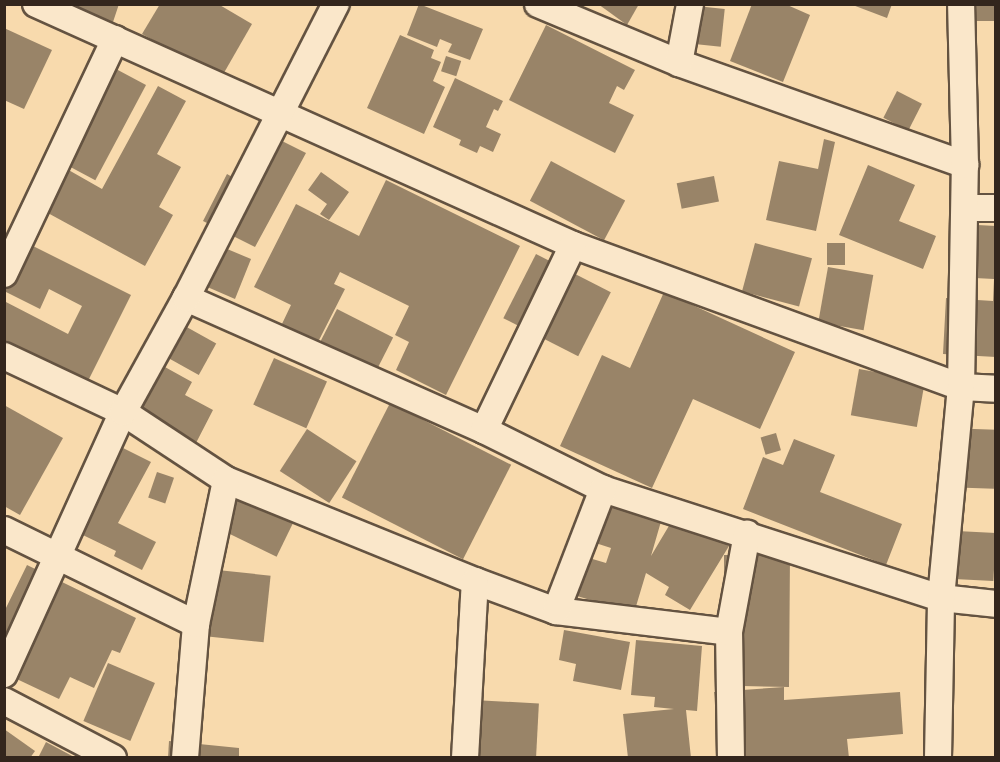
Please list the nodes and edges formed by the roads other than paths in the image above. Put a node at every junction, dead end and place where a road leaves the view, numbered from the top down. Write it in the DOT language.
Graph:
graph roads {
  1 [pos="36,4"];
  2 [pos="336,4"];
  3 [pos="537,4"];
  4 [pos="690,4"];
  5 [pos="961,4"];
  6 [pos="115,39"];
  7 [pos="679,63"];
  8 [pos="277,114"];
  9 [pos="965,165"];
  10 [pos="964,208"];
  11 [pos="996,208"];
  12 [pos="573,245"];
  13 [pos="4,274"];
  14 [pos="186,298"];
  15 [pos="4,356"];
  16 [pos="961,387"];
  17 [pos="996,389"];
  18 [pos="123,412"];
  19 [pos="484,430"];
  20 [pos="226,480"];
  21 [pos="603,489"];
  22 [pos="4,530"];
  23 [pos="747,534"];
  24 [pos="58,554"];
  25 [pos="475,581"];
  26 [pos="940,597"];
  27 [pos="996,604"];
  28 [pos="556,611"];
  29 [pos="196,624"];
  30 [pos="729,632"];
  31 [pos="4,674"];
  32 [pos="4,701"];
  33 [pos="113,758"];
  34 [pos="185,758"];
  35 [pos="465,758"];
  36 [pos="731,758"];
  37 [pos="938,758"];
  1 -- 6 [label="street"];
  2 -- 8 [label="street"];
  3 -- 7 [label="street"];
  4 -- 7 [label="street"];
  5 -- 9 [label="street"];
  6 -- 8 [label="street"];
  6 -- 13 [label="street"];
  7 -- 9 [label="street"];
  8 -- 12 [label="street"];
  8 -- 14 [label="street"];
  9 -- 10 [label="street"];
  10 -- 11 [label="street"];
  10 -- 16 [label="street"];
  12 -- 16 [label="street"];
  12 -- 19 [label="street"];
  14 -- 18 [label="street"];
  14 -- 19 [label="street"];
  15 -- 18 [label="street"];
  16 -- 17 [label="street"];
  16 -- 26 [label="street"];
  18 -- 20 [label="street"];
  18 -- 24 [label="street"];
  19 -- 21 [label="street"];
  20 -- 25 [label="street"];
  20 -- 29 [label="street"];
  21 -- 23 [label="street"];
  21 -- 28 [label="street"];
  22 -- 24 [label="street"];
  23 -- 26 [label="street"];
  23 -- 30 [label="street"];
  24 -- 29 [label="street"];
  24 -- 31 [label="street"];
  25 -- 28 [label="street"];
  25 -- 35 [label="street"];
  26 -- 27 [label="street"];
  26 -- 37 [label="street"];
  28 -- 30 [label="street"];
  29 -- 34 [label="street"];
  30 -- 36 [label="street"];
  32 -- 33 [label="street"];
}
